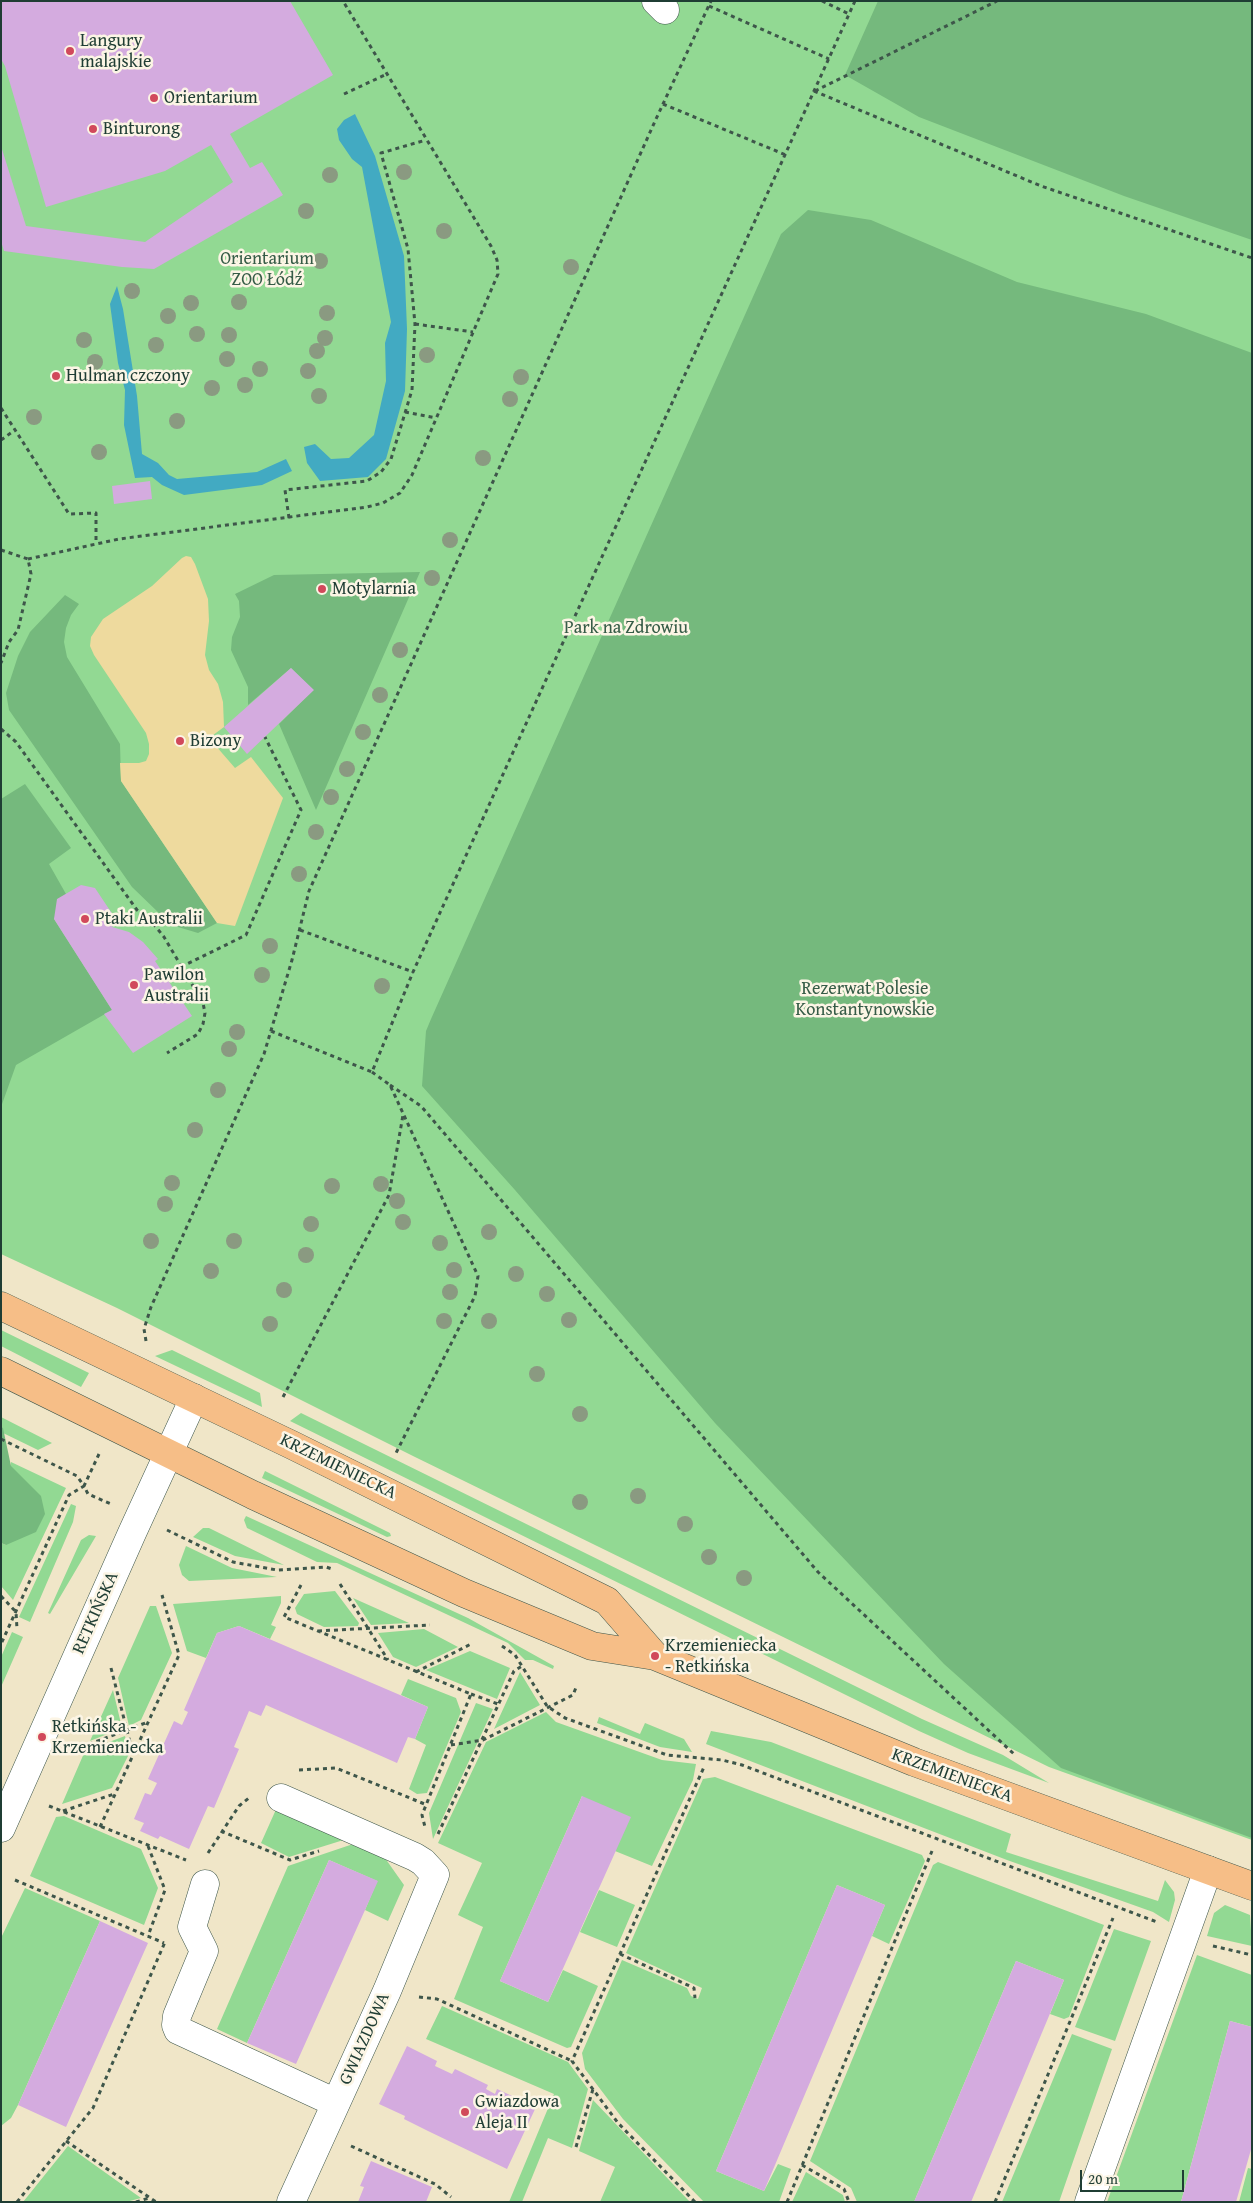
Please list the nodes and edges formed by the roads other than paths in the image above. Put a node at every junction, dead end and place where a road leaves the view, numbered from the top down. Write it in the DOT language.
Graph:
graph roads {
  1 [pos="1,1306"];
  2 [pos="1,1371"];
  3 [pos="194,1398"];
  4 [pos="167,1454"];
  5 [pos="655,1656"];
  6 [pos="281,1798"];
  7 [pos="1,1828"];
  8 [pos="1208,1870"];
  9 [pos="205,1884"];
  10 [pos="1252,1886"];
  11 [pos="336,2103"];
  12 [pos="291,2202"];
  13 [pos="1089,2202"];
  1 -- 3 [label="main road, KRZEMIENIECKA"];
  2 -- 4 [label="main road, KRZEMIENIECKA"];
  3 -- 4 [label="street, RETKIŃSKA"];
  3 -- 5 [label="main road, KRZEMIENIECKA"];
  4 -- 5 [label="main road, KRZEMIENIECKA"];
  4 -- 7 [label="street, RETKIŃSKA"];
  5 -- 8 [label="main road, KRZEMIENIECKA"];
  6 -- 11 [label="street, GWIAZDOWA"];
  8 -- 10 [label="main road, KRZEMIENIECKA"];
  8 -- 13 [label="street"];
  9 -- 11 [label="street"];
  11 -- 12 [label="street, GWIAZDOWA"];
}
